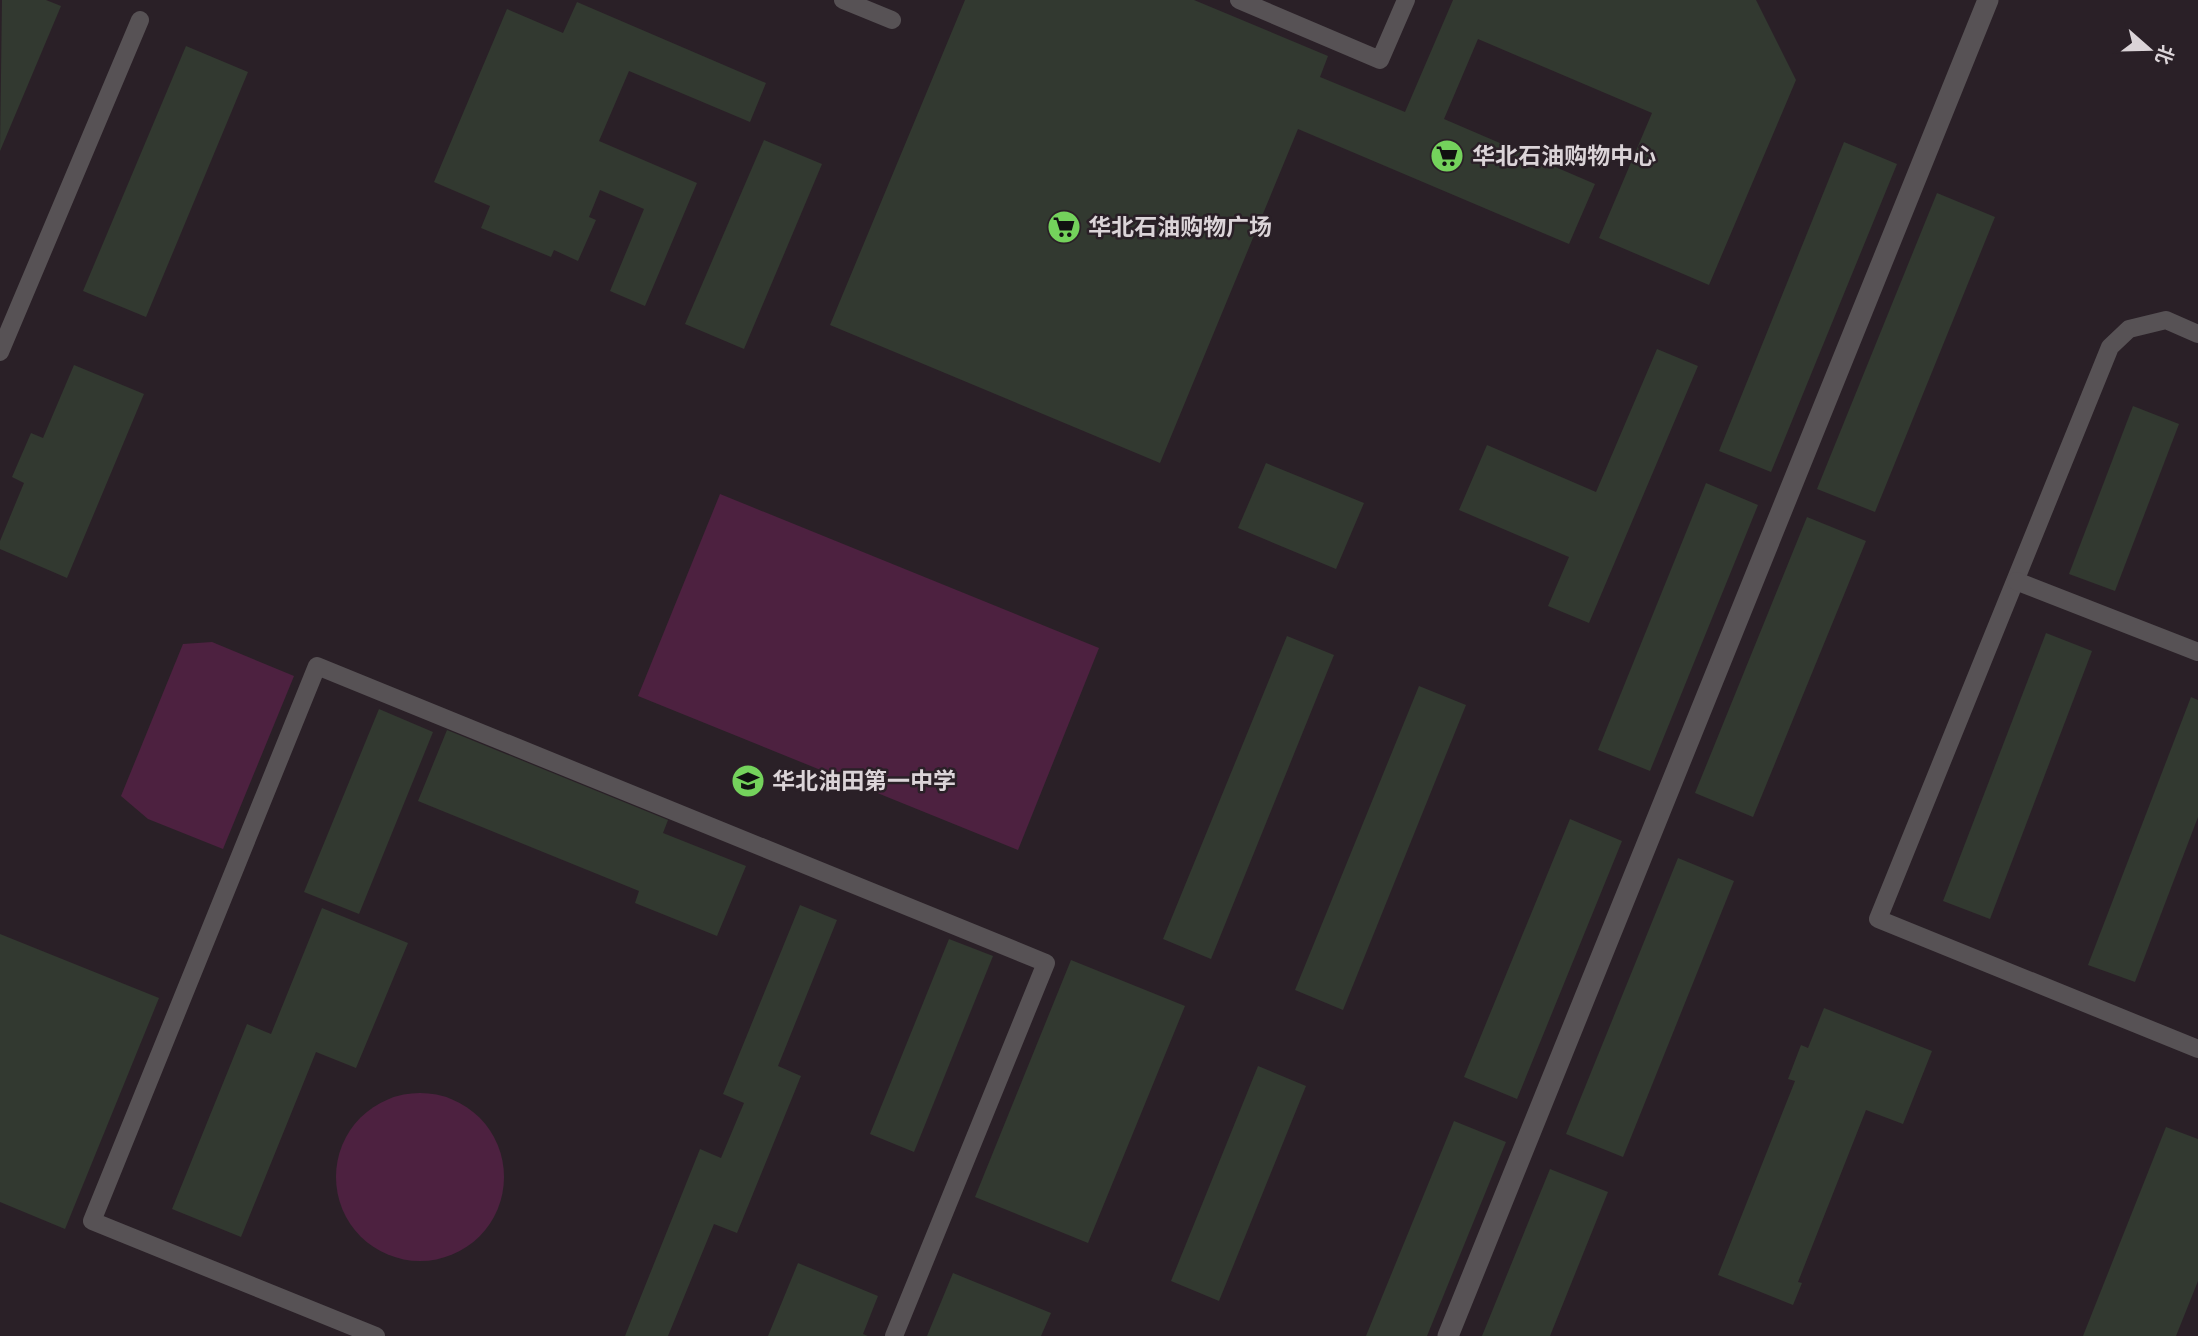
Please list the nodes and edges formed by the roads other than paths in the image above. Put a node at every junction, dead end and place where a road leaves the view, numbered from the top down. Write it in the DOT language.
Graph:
graph roads {
  1 [pos="843,0"];
  2 [pos="1238,0"];
  3 [pos="1406,0"];
  4 [pos="1988,0"];
  5 [pos="140,20"];
  6 [pos="892,20"];
  7 [pos="2198,334"];
  8 [pos="0,352"];
  9 [pos="2016,581"];
  10 [pos="2198,652"];
  11 [pos="2198,1049"];
  12 [pos="348,1331"];
  13 [pos="376,1336"];
  14 [pos="894,1336"];
  15 [pos="1448,1336"];
  1 -- 6 [label="lane"];
  2 -- 3 [label="lane"];
  4 -- 15 [label="street"];
  5 -- 8 [label="lane"];
  7 -- 9 [label="lane"];
  9 -- 10 [label="lane"];
  9 -- 11 [label="lane"];
  12 -- 13 [label="lane"];
  12 -- 14 [label="lane"];
}
